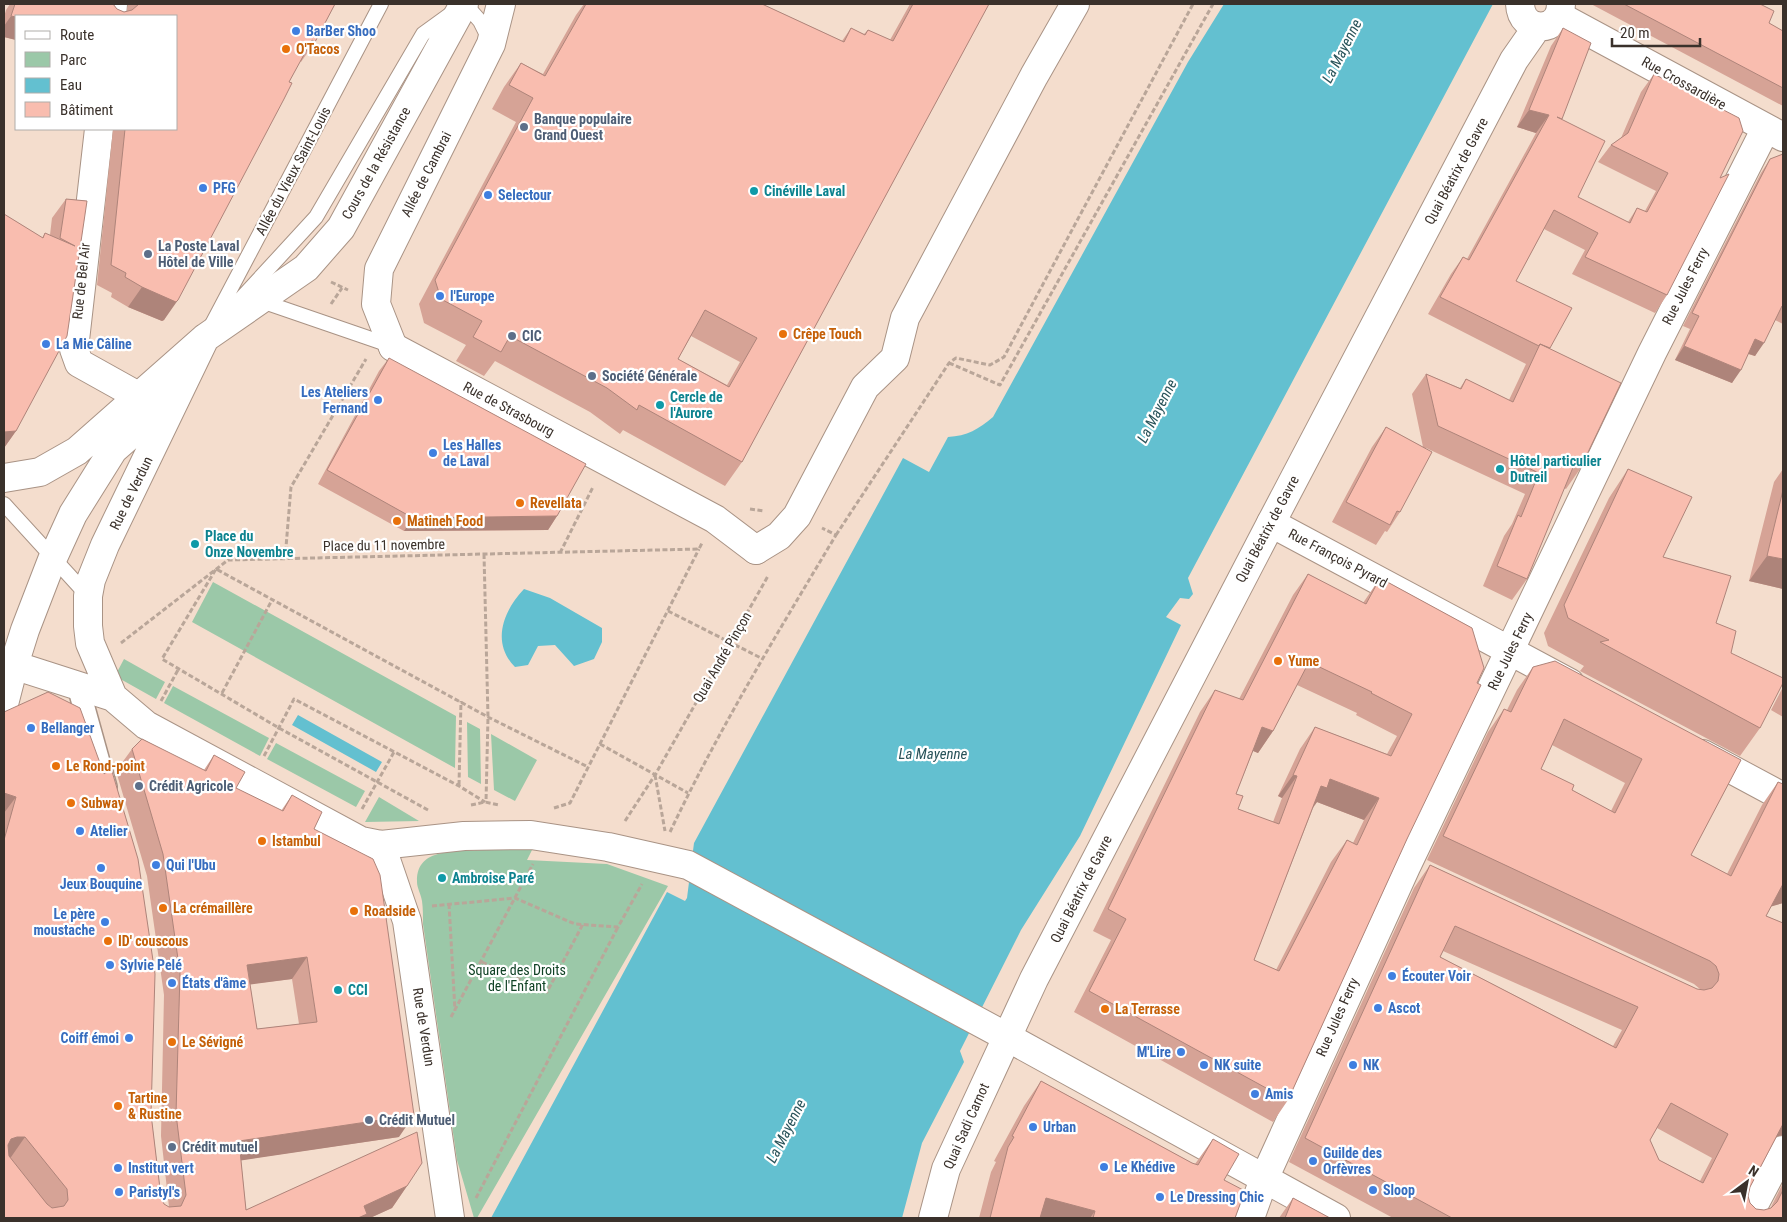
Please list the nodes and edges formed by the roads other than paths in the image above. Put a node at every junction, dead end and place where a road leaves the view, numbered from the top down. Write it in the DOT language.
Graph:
graph roads {
  1 [pos="381,4"];
  2 [pos="465,4"];
  3 [pos="501,4"];
  4 [pos="1075,4"];
  5 [pos="1520,4"];
  6 [pos="1552,15"];
  7 [pos="491,44"];
  8 [pos="98,130"];
  9 [pos="1775,132"];
  10 [pos="261,301"];
  11 [pos="205,338"];
  12 [pos="382,349"];
  13 [pos="180,391"];
  14 [pos="140,397"];
  15 [pos="4,478"];
  16 [pos="4,504"];
  17 [pos="1271,523"];
  18 [pos="52,560"];
  19 [pos="88,596"];
  20 [pos="1510,651"];
  21 [pos="9,664"];
  22 [pos="78,686"];
  23 [pos="1589,694"];
  24 [pos="113,697"];
  25 [pos="4,704"];
  26 [pos="1678,741"];
  27 [pos="1783,798"];
  28 [pos="111,802"];
  29 [pos="381,845"];
  30 [pos="1406,867"];
  31 [pos="1432,879"];
  32 [pos="1007,1037"];
  33 [pos="1783,1150"];
  34 [pos="1264,1179"];
  35 [pos="446,1216"];
  36 [pos="933,1218"];
  37 [pos="1250,1218"];
  38 [pos="1336,1218"];
  39 [pos="1747,1218"];
  1 -- 11 [label="lane, Allée du Vieux Saint-Louis"];
  2 -- 7 [label="lane"];
  2 -- 10 [label="street, Cours de la Résistance"];
  2 -- 11 [label="lane"];
  3 -- 7 [label="street, Allée de Cambrai"];
  4 -- 12 [label="street, Rue de Strasbourg"];
  5 -- 6 [label="street, Rue Crossardière"];
  6 -- 9 [label="street, Rue Crossardière"];
  6 -- 17 [label="street, Quai Béatrix de Gavre"];
  7 -- 12 [label="street, Allée de Cambrai"];
  8 -- 14 [label="street, Rue de Bel Air"];
  9 -- 20 [label="street, Rue Jules Ferry"];
  10 -- 11 [label="street"];
  10 -- 12 [label="lane, Rue de Strasbourg"];
  11 -- 13 [label="street, Rue de Verdun"];
  11 -- 14 [label="street"];
  13 -- 18 [label="street, Rue de Verdun"];
  13 -- 19 [label="street, Rue de Verdun"];
  14 -- 15 [label="street"];
  16 -- 18 [label="lane"];
  17 -- 20 [label="street, Rue François Pyrard"];
  17 -- 32 [label="street, Quai Béatrix de Gavre"];
  18 -- 19 [label="lane"];
  18 -- 21 [label="street, Rue de Verdun"];
  19 -- 24 [label="street, Rue de Verdun"];
  20 -- 23 [label="street, Rue François Pyrard"];
  20 -- 30 [label="street, Rue Jules Ferry"];
  21 -- 22 [label="street, Rue de Verdun"];
  21 -- 25 [label="street"];
  22 -- 24 [label="street, Rue de Verdun"];
  22 -- 28 [label="street"];
  24 -- 29 [label="street, Rue de Verdun"];
  26 -- 27 [label="street"];
  29 -- 32 [label="street, Rue de Verdun"];
  29 -- 35 [label="street, Rue de Verdun"];
  30 -- 31 [label="street"];
  30 -- 34 [label="street, Rue Jules Ferry"];
  32 -- 34 [label="street, Rue de Verdun"];
  32 -- 36 [label="street, Quai Sadi Carnot"];
  33 -- 39 [label="street"];
  34 -- 37 [label="street, Rue Jules Ferry"];
  34 -- 38 [label="street, Rue de Verdun"];
}
